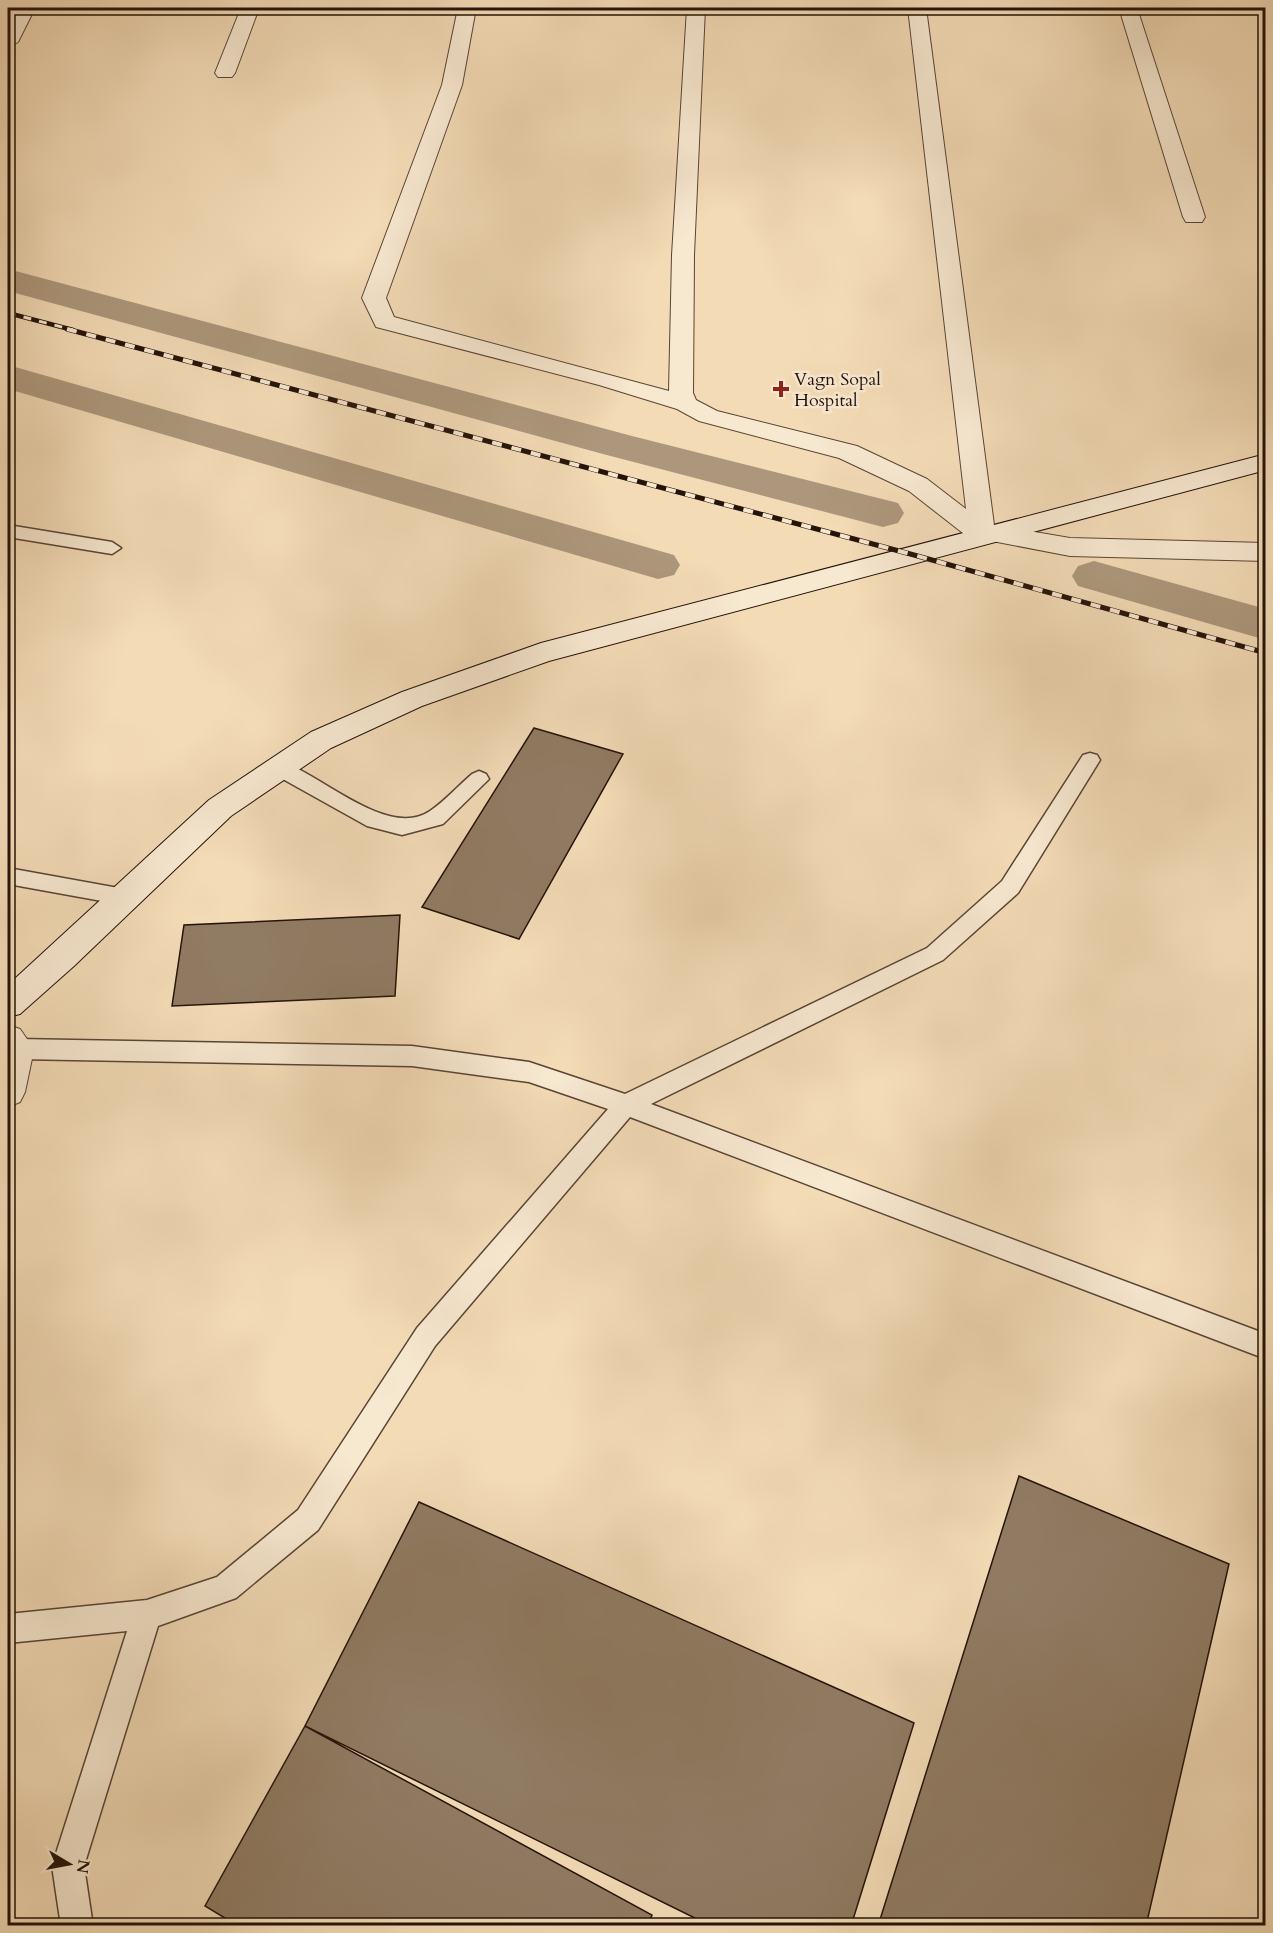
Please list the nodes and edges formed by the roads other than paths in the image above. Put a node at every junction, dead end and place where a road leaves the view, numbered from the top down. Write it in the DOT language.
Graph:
graph roads {
  1 [pos="26,8"];
  2 [pos="250,8"];
  3 [pos="467,8"];
  4 [pos="696,8"];
  5 [pos="917,8"];
  6 [pos="1128,8"];
  7 [pos="8,42"];
  8 [pos="225,73"];
  9 [pos="1194,217"];
  10 [pos="686,404"];
  11 [pos="1266,462"];
  12 [pos="8,531"];
  13 [pos="989,534"];
  14 [pos="112,548"];
  15 [pos="1266,552"];
  16 [pos="1090,760"];
  17 [pos="279,768"];
  18 [pos="479,779"];
  19 [pos="8,876"];
  20 [pos="124,897"];
  21 [pos="8,1004"];
  22 [pos="12,1044"];
  23 [pos="8,1092"];
  24 [pos="626,1104"];
  25 [pos="1266,1347"];
  26 [pos="147,1616"];
  27 [pos="8,1628"];
  28 [pos="77,1926"];
  1 -- 7 [label="street"];
  2 -- 8 [label="street"];
  3 -- 10 [label="street"];
  4 -- 10 [label="street"];
  5 -- 13 [label="street"];
  6 -- 9 [label="street"];
  10 -- 13 [label="street"];
  11 -- 13 [label="street"];
  12 -- 14 [label="lane"];
  13 -- 15 [label="street"];
  13 -- 17 [label="street"];
  16 -- 24 [label="lane"];
  17 -- 18 [label="lane"];
  17 -- 20 [label="street"];
  19 -- 20 [label="lane"];
  20 -- 21 [label="street"];
  22 -- 23 [label="street"];
  22 -- 24 [label="lane"];
  24 -- 25 [label="lane"];
  24 -- 26 [label="lane"];
  26 -- 27 [label="lane"];
  26 -- 28 [label="lane"];
}
